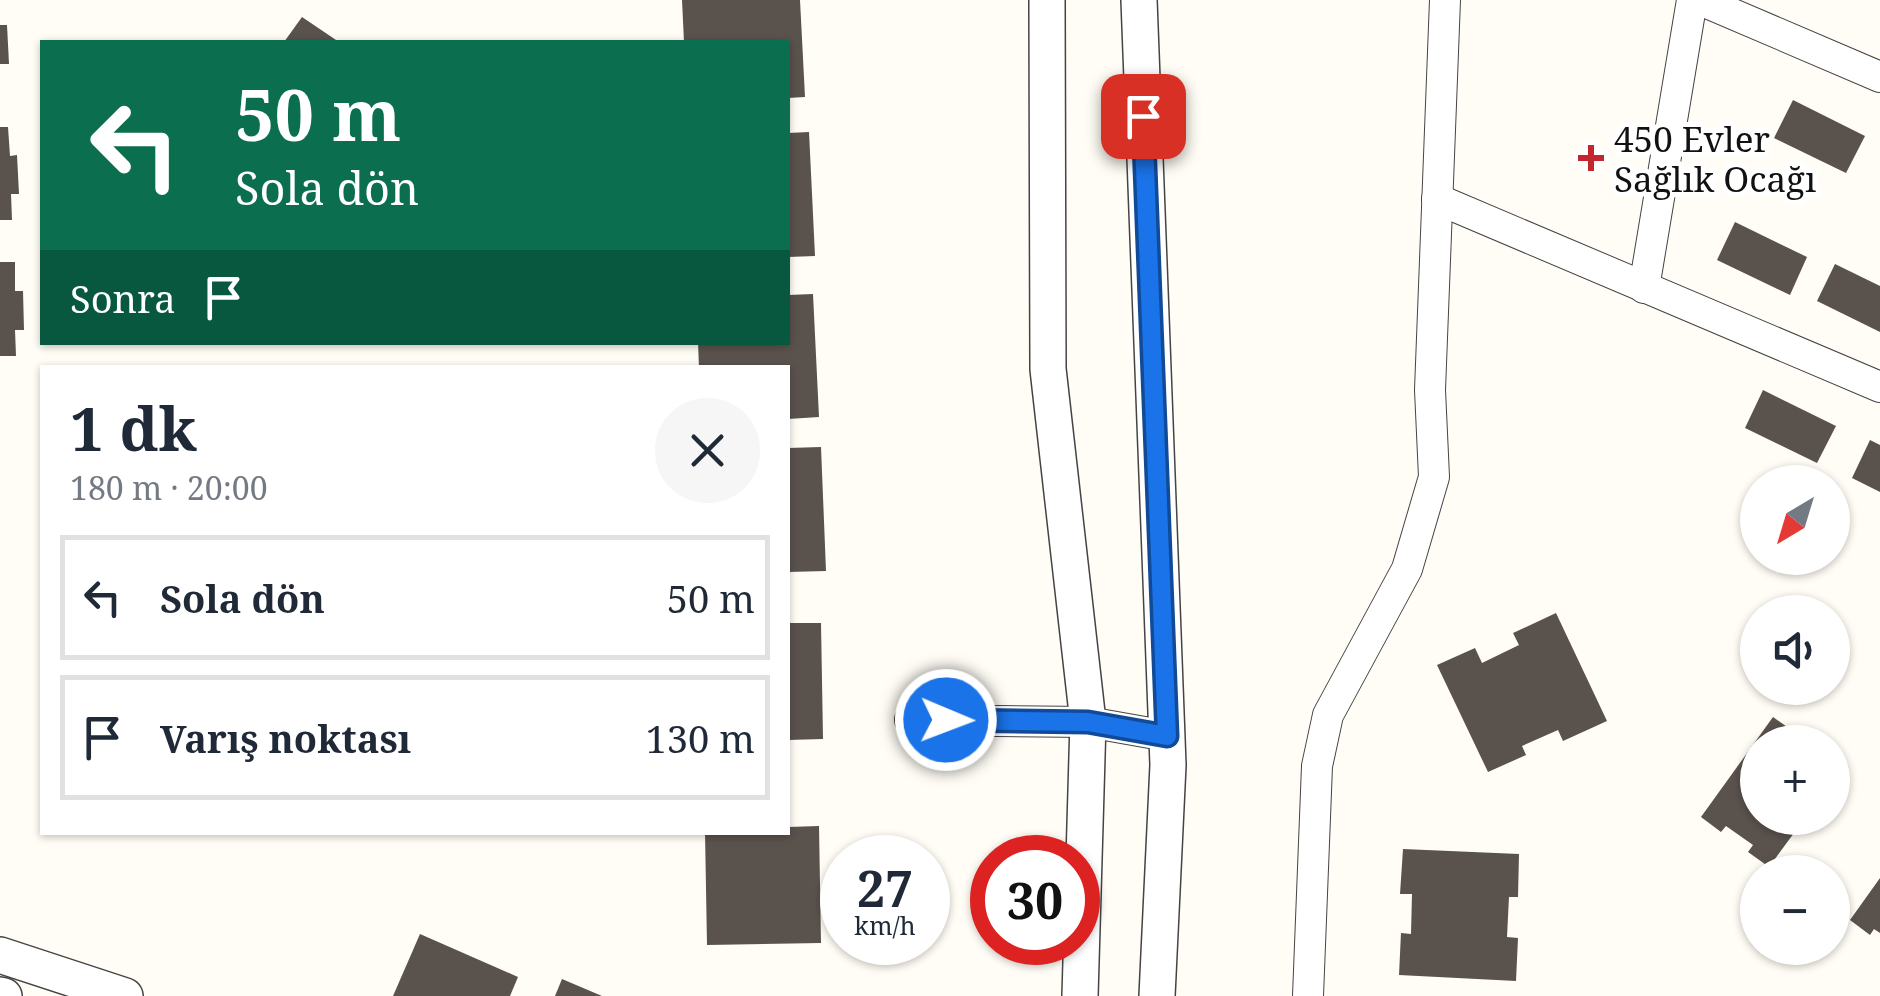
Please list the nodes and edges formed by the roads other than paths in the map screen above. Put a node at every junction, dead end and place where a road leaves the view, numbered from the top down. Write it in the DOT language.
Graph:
graph roads {
  1 [pos="1047,0"];
  2 [pos="1139,0"];
  3 [pos="1446,0"];
  4 [pos="1696,0"];
  5 [pos="1880,77"];
  6 [pos="1436,200"];
  7 [pos="1644,288"];
  8 [pos="1880,387"];
  9 [pos="910,720"];
  10 [pos="1088,722"];
  11 [pos="1167,736"];
  12 [pos="0,955"];
  13 [pos="125,996"];
  14 [pos="1080,996"];
  15 [pos="1158,996"];
  16 [pos="1308,996"];
  1 -- 10 [label="street"];
  2 -- 11 [label="street"];
  3 -- 6 [label="street"];
  4 -- 5 [label="street"];
  4 -- 7 [label="street"];
  6 -- 7 [label="street"];
  6 -- 16 [label="street"];
  7 -- 8 [label="street"];
  9 -- 10 [label="street"];
  10 -- 11 [label="street"];
  10 -- 14 [label="street"];
  11 -- 15 [label="street"];
  12 -- 13 [label="street"];
}
